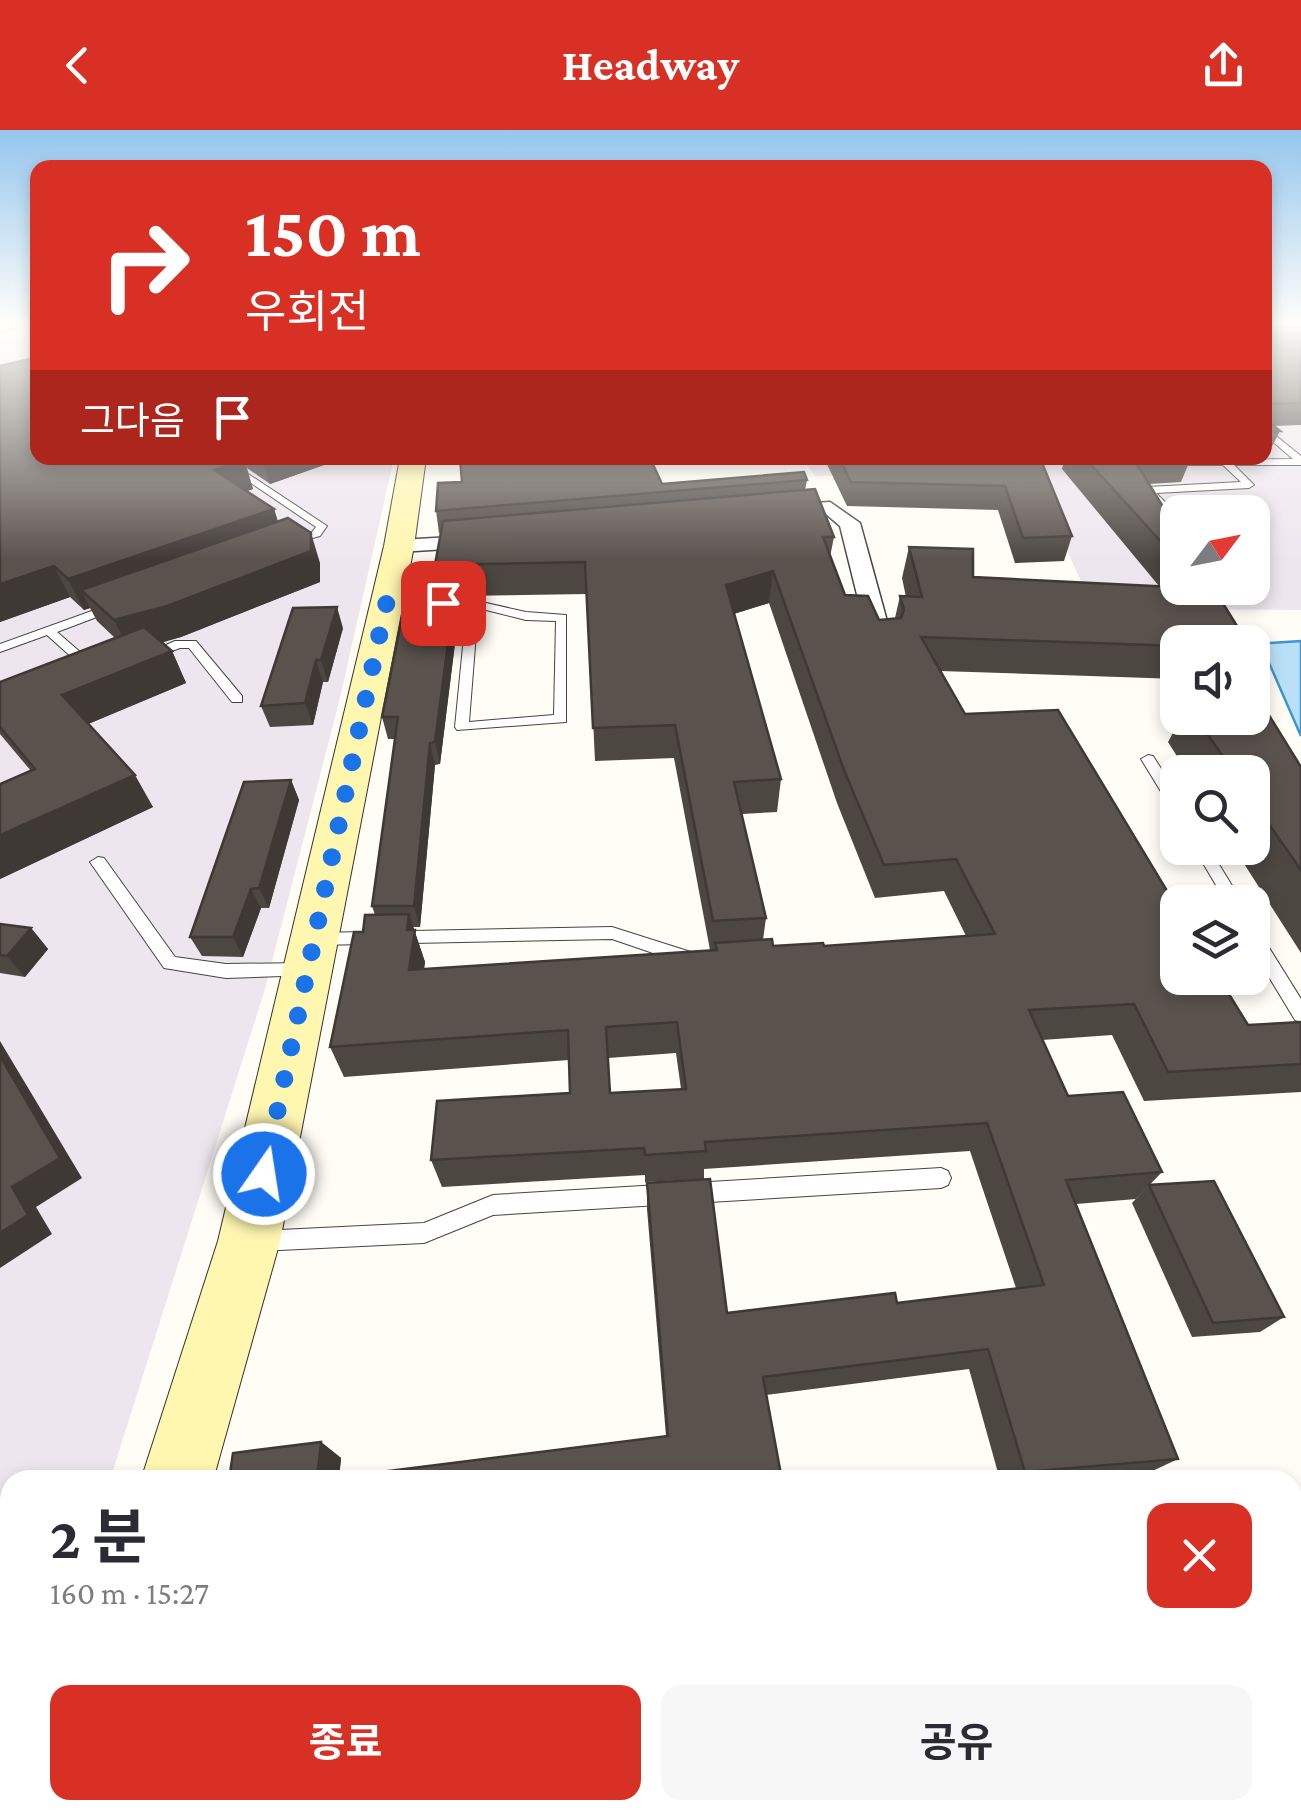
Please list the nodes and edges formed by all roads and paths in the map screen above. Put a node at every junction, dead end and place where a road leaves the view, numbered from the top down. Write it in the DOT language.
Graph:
graph roads {
  1 [pos="1272,436"];
  2 [pos="1272,462"];
  3 [pos="1301,462"];
  4 [pos="229,465"];
  5 [pos="413,465"];
  6 [pos="1228,465"];
  7 [pos="1160,503"];
  8 [pos="763,512"];
  9 [pos="510,538"];
  10 [pos="399,546"];
  11 [pos="281,547"];
  12 [pos="473,603"];
  13 [pos="400,604"];
  14 [pos="120,605"];
  15 [pos="49,630"];
  16 [pos="881,642"];
  17 [pos="0,648"];
  18 [pos="124,664"];
  19 [pos="108,667"];
  20 [pos="237,700"];
  21 [pos="1148,759"];
  22 [pos="1160,779"];
  23 [pos="98,862"];
  24 [pos="312,955"];
  25 [pos="710,964"];
  26 [pos="1270,964"];
  27 [pos="1301,1015"];
  28 [pos="940,1178"];
  29 [pos="249,1241"];
  30 [pos="180,1470"];
  1 -- 3 [label="lane"];
  2 -- 3 [label="lane"];
  4 -- 11 [label="lane"];
  5 -- 10 [label="main road"];
  6 -- 7 [label="lane"];
  8 -- 16 [label="street"];
  9 -- 10 [label="street"];
  10 -- 13 [label="main road"];
  12 -- 12 [label="lane"];
  12 -- 13 [label="lane"];
  13 -- 24 [label="main road"];
  14 -- 15 [label="lane"];
  15 -- 17 [label="lane"];
  15 -- 19 [label="lane"];
  18 -- 20 [label="lane"];
  21 -- 22 [label="lane"];
  23 -- 24 [label="lane"];
  24 -- 25 [label="lane"];
  24 -- 29 [label="main road"];
  26 -- 27 [label="lane"];
  28 -- 29 [label="lane"];
  29 -- 30 [label="main road"];
}
